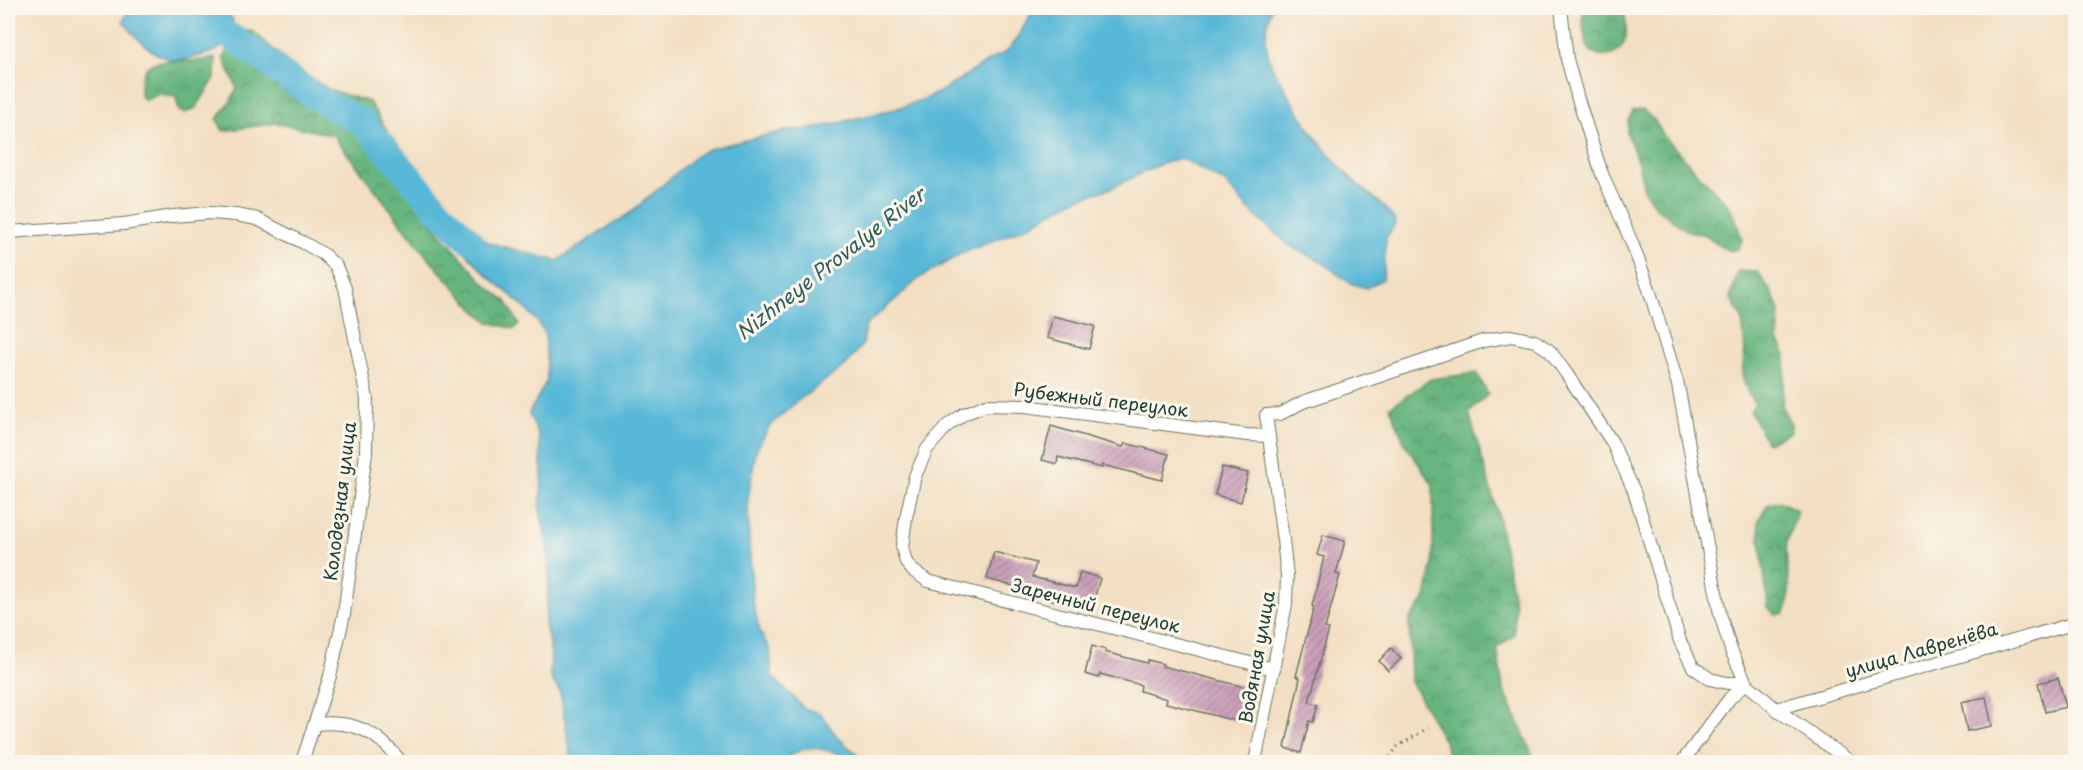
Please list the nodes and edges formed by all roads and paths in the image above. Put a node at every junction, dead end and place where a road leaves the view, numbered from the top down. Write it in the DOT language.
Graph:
graph roads {
  1 [pos="1561,8"];
  2 [pos="8,232"];
  3 [pos="1269,436"];
  4 [pos="912,570"];
  5 [pos="2076,623"];
  6 [pos="1274,669"];
  7 [pos="1746,683"];
  8 [pos="1776,709"];
  9 [pos="315,724"];
  10 [pos="1428,728"];
  11 [pos="302,762"];
  12 [pos="401,762"];
  13 [pos="1255,762"];
  14 [pos="1387,762"];
  15 [pos="1682,762"];
  16 [pos="1851,762"];
  1 -- 7 [label="street"];
  2 -- 9 [label="street, Колодезная улица"];
  3 -- 4 [label="street, Рубежный переулок"];
  3 -- 6 [label="street, Водяная улица"];
  3 -- 7 [label="street, Водяная улица"];
  4 -- 6 [label="street, Заречный переулок"];
  5 -- 8 [label="street, улица Лавренёва"];
  6 -- 13 [label="street, Водяная улица"];
  7 -- 8 [label="street"];
  7 -- 15 [label="street"];
  8 -- 16 [label="street"];
  9 -- 11 [label="street, Колодезная улица"];
  9 -- 12 [label="street"];
  10 -- 14 [label="path"];
}
